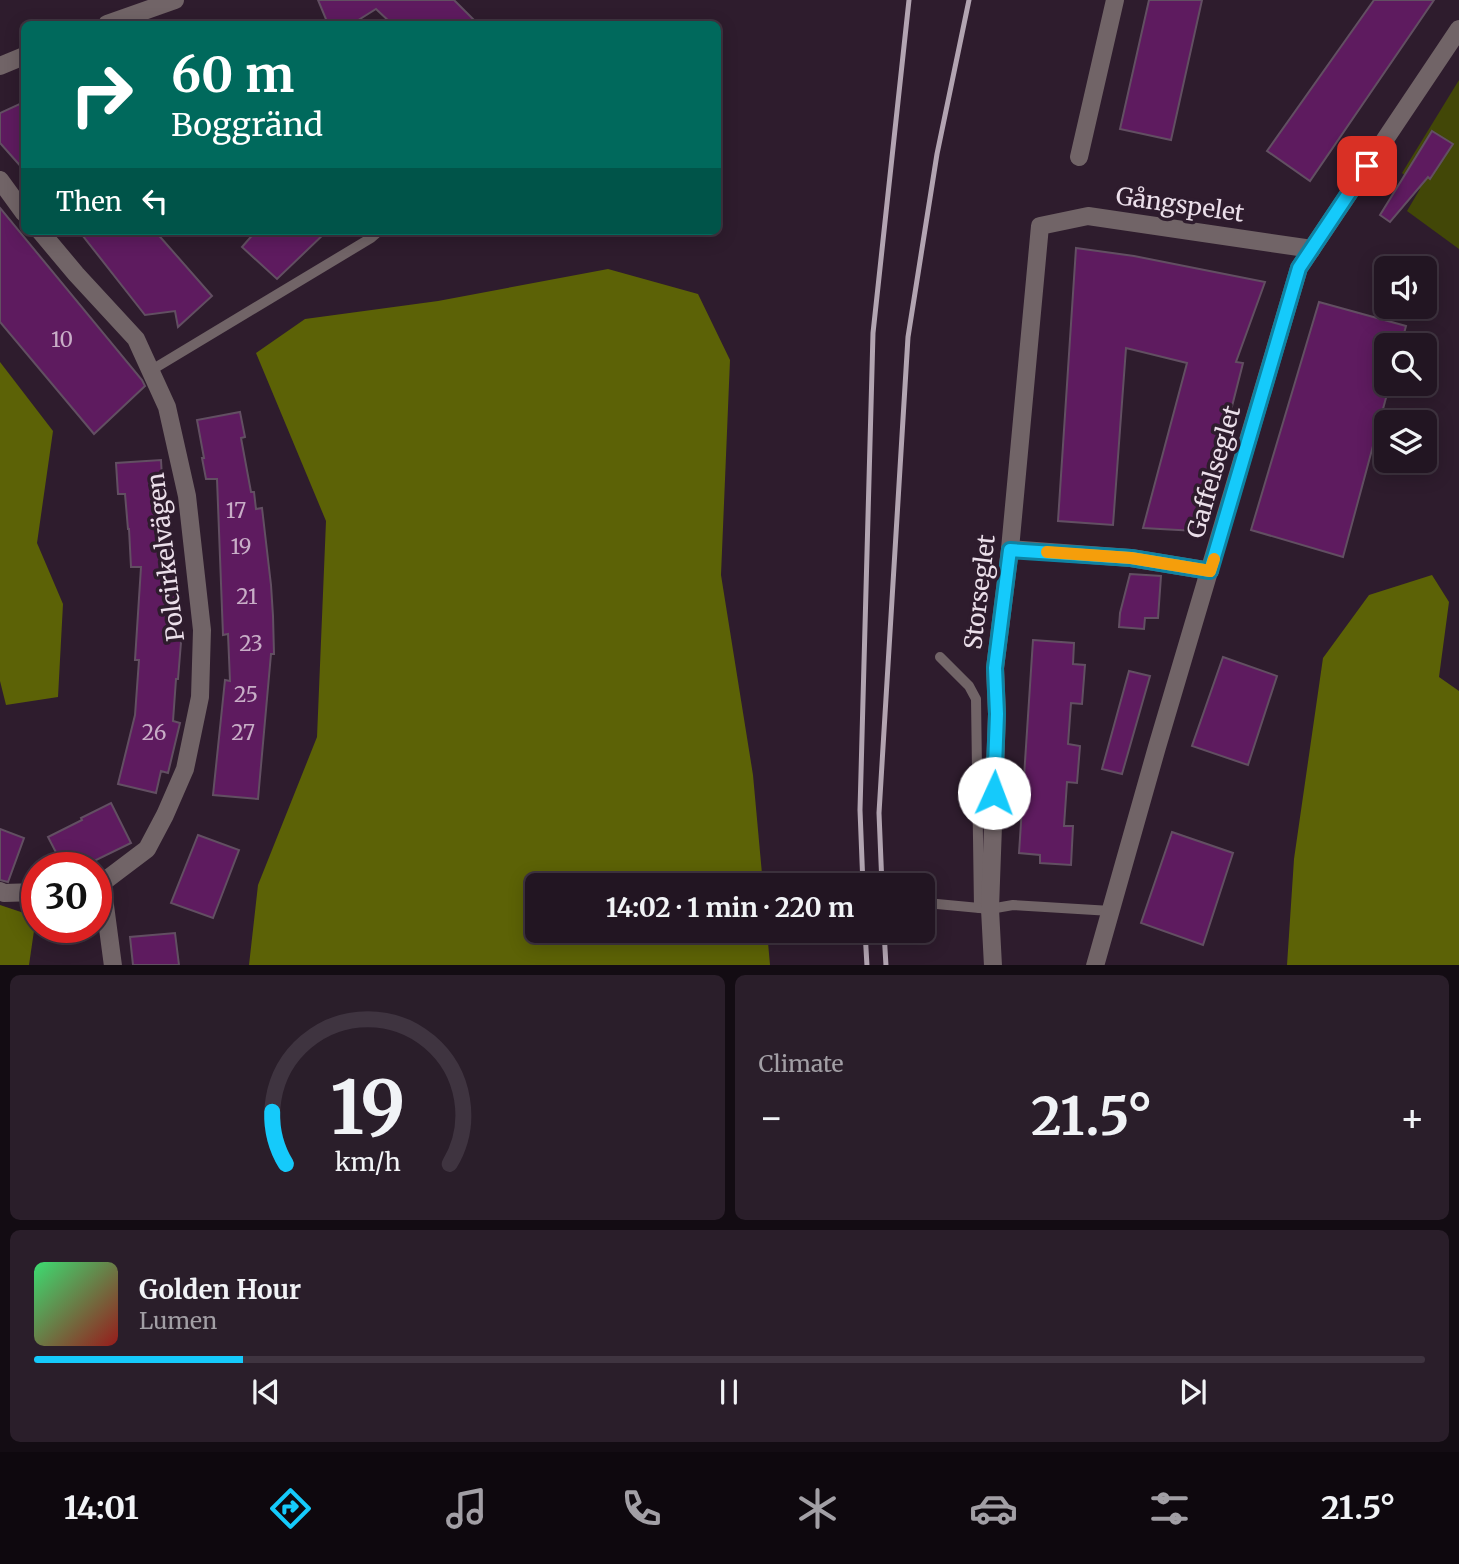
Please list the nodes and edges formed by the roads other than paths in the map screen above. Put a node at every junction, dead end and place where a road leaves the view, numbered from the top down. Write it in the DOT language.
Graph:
graph roads {
  1 [pos="175,0"];
  2 [pos="1115,0"];
  3 [pos="116,21"];
  4 [pos="1459,29"];
  5 [pos="21,57"];
  6 [pos="0,66"];
  7 [pos="1079,157"];
  8 [pos="0,180"];
  9 [pos="21,209"];
  10 [pos="1041,226"];
  11 [pos="43,235"];
  12 [pos="373,235"];
  13 [pos="1312,249"];
  14 [pos="150,371"];
  15 [pos="1010,550"];
  16 [pos="1210,571"];
  17 [pos="940,657"];
  18 [pos="112,875"];
  19 [pos="0,891"];
  20 [pos="21,892"];
  21 [pos="937,904"];
  22 [pos="985,908"];
  23 [pos="1111,911"];
  24 [pos="109,943"];
  25 [pos="113,965"];
  26 [pos="993,965"];
  27 [pos="1095,965"];
  1 -- 3 [label="street"];
  2 -- 7 [label="street"];
  4 -- 13 [label="street, Gaffelseglet"];
  5 -- 6 [label="street"];
  8 -- 9 [label="street"];
  10 -- 13 [label="street, Gångspelet"];
  10 -- 15 [label="street, Storseglet"];
  11 -- 14 [label="street, Polcirkelvägen"];
  12 -- 14 [label="lane"];
  13 -- 16 [label="street, Gaffelseglet"];
  14 -- 18 [label="street, Polcirkelvägen"];
  15 -- 16 [label="street"];
  15 -- 22 [label="street, Storseglet"];
  16 -- 23 [label="street, Gaffelseglet"];
  17 -- 22 [label="lane"];
  19 -- 20 [label="street"];
  21 -- 22 [label="lane"];
  22 -- 23 [label="lane"];
  22 -- 26 [label="street, Storseglet"];
  23 -- 27 [label="street, Gaffelseglet"];
  24 -- 25 [label="street"];
}
